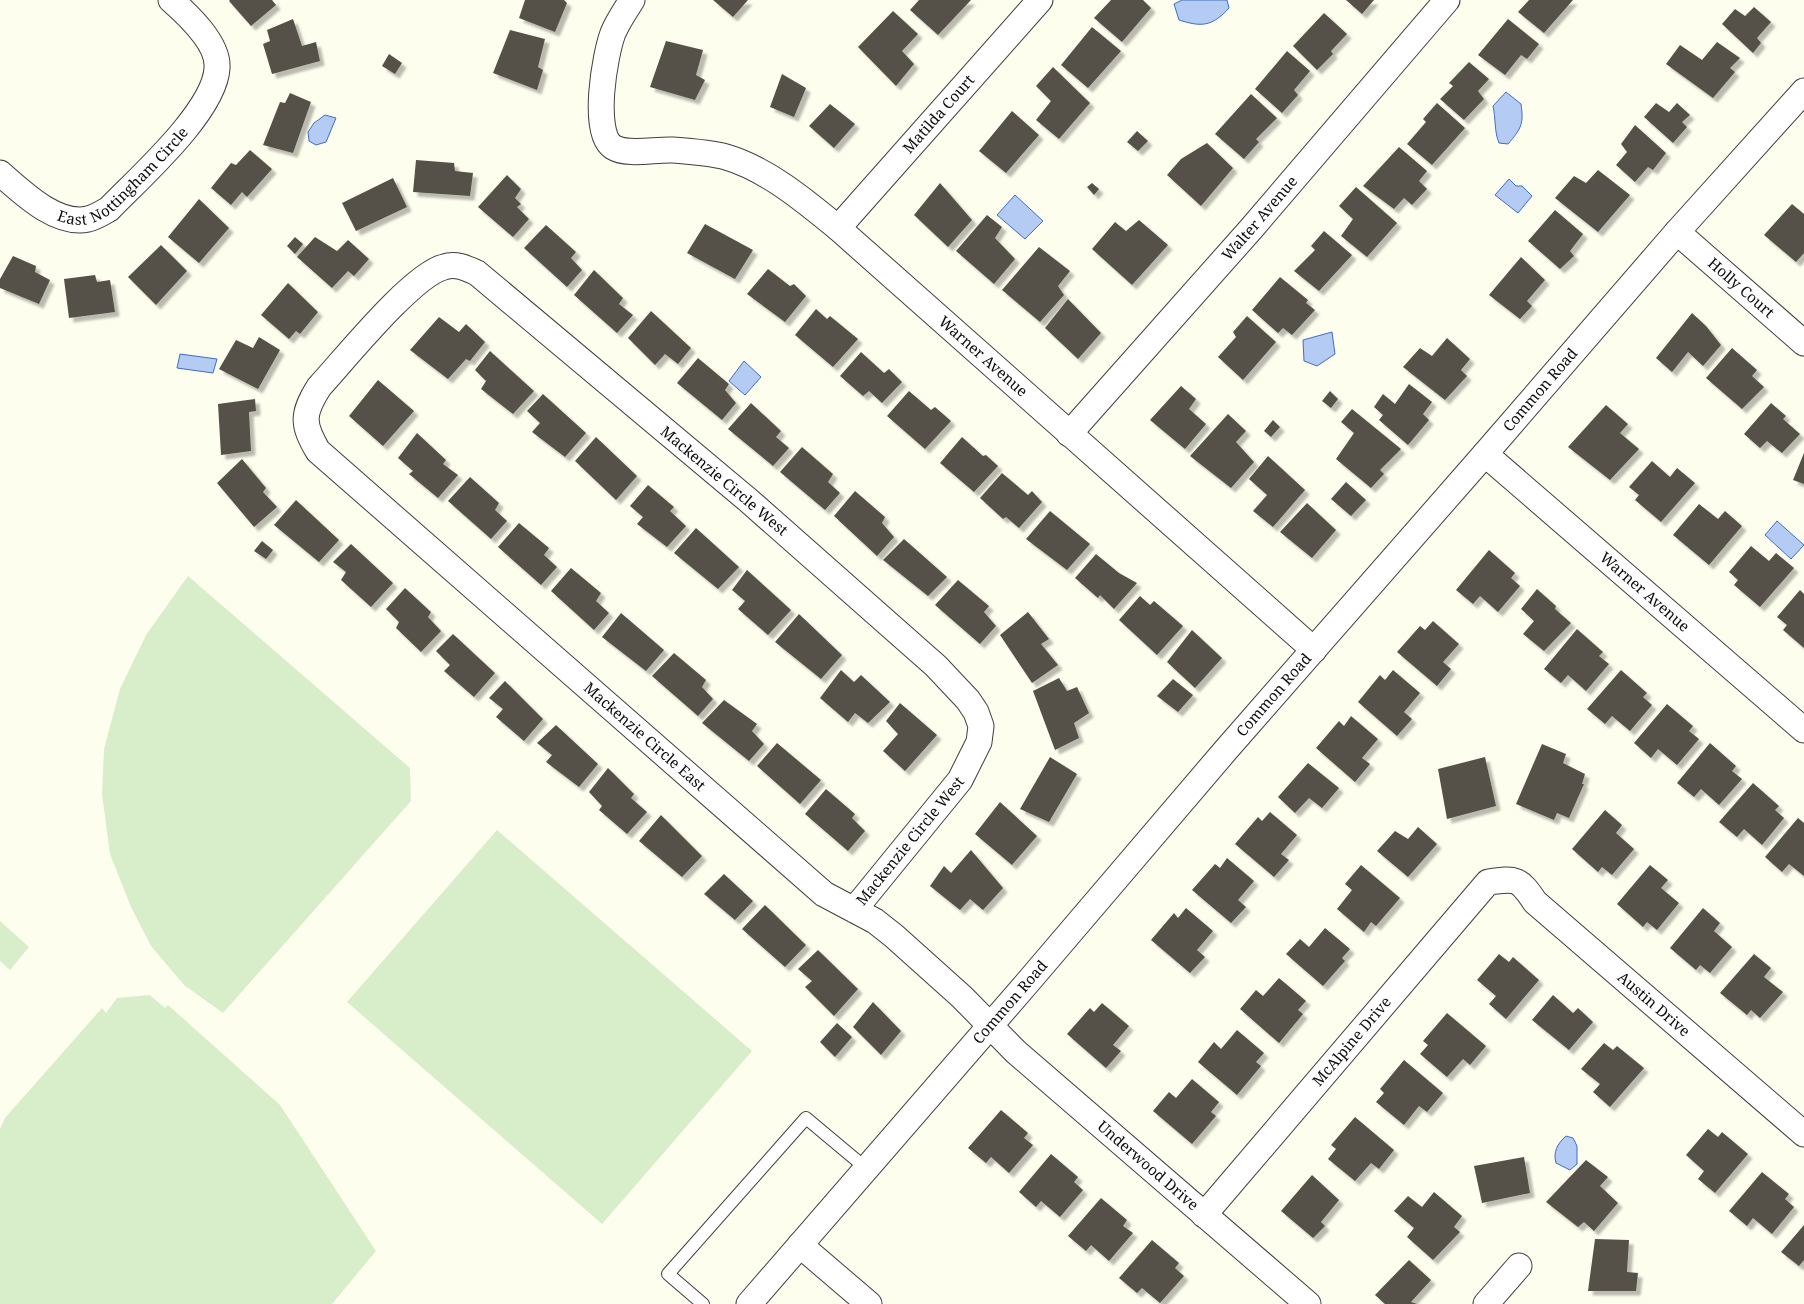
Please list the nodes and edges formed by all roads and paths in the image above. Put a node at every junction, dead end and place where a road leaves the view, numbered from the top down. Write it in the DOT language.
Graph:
graph roads {
  1 [pos="171,0"];
  2 [pos="632,0"];
  3 [pos="1040,0"];
  4 [pos="1447,0"];
  5 [pos="1804,91"];
  6 [pos="0,173"];
  7 [pos="838,228"];
  8 [pos="1677,232"];
  9 [pos="1804,343"];
  10 [pos="1068,434"];
  11 [pos="308,435"];
  12 [pos="1485,454"];
  13 [pos="1314,650"];
  14 [pos="1804,730"];
  15 [pos="1504,880"];
  16 [pos="854,910"];
  17 [pos="990,1026"];
  18 [pos="1804,1134"];
  19 [pos="867,1170"];
  20 [pos="1204,1215"];
  21 [pos="800,1245"];
  22 [pos="1519,1266"];
  23 [pos="703,1304"];
  24 [pos="749,1304"];
  25 [pos="869,1304"];
  26 [pos="1308,1304"];
  27 [pos="1486,1304"];
  1 -- 6 [label="street, East Nottingham Circle"];
  2 -- 7 [label="street, Warner Avenue"];
  3 -- 7 [label="street, Matilda Court"];
  4 -- 10 [label="street, Walter Avenue"];
  5 -- 8 [label="street, Common Road"];
  7 -- 10 [label="street, Warner Avenue"];
  8 -- 9 [label="street, Holly Court"];
  8 -- 12 [label="street, Common Road"];
  10 -- 13 [label="street, Warner Avenue"];
  11 -- 16 [label="street, Mackenzie Circle East"];
  11 -- 16 [label="street, Mackenzie Circle West"];
  12 -- 13 [label="street, Common Road"];
  12 -- 14 [label="street, Warner Avenue"];
  13 -- 17 [label="street, Common Road"];
  15 -- 18 [label="street, Austin Drive"];
  15 -- 20 [label="street, McAlpine Drive"];
  16 -- 17 [label="street, Mackenzie Circle East"];
  17 -- 19 [label="street, Common Road"];
  17 -- 20 [label="street, Underwood Drive"];
  19 -- 21 [label="street, Common Road"];
  19 -- 23 [label="lane"];
  20 -- 26 [label="street, Underwood Drive"];
  21 -- 24 [label="street, Common Road"];
  21 -- 25 [label="street"];
  22 -- 27 [label="street"];
}
